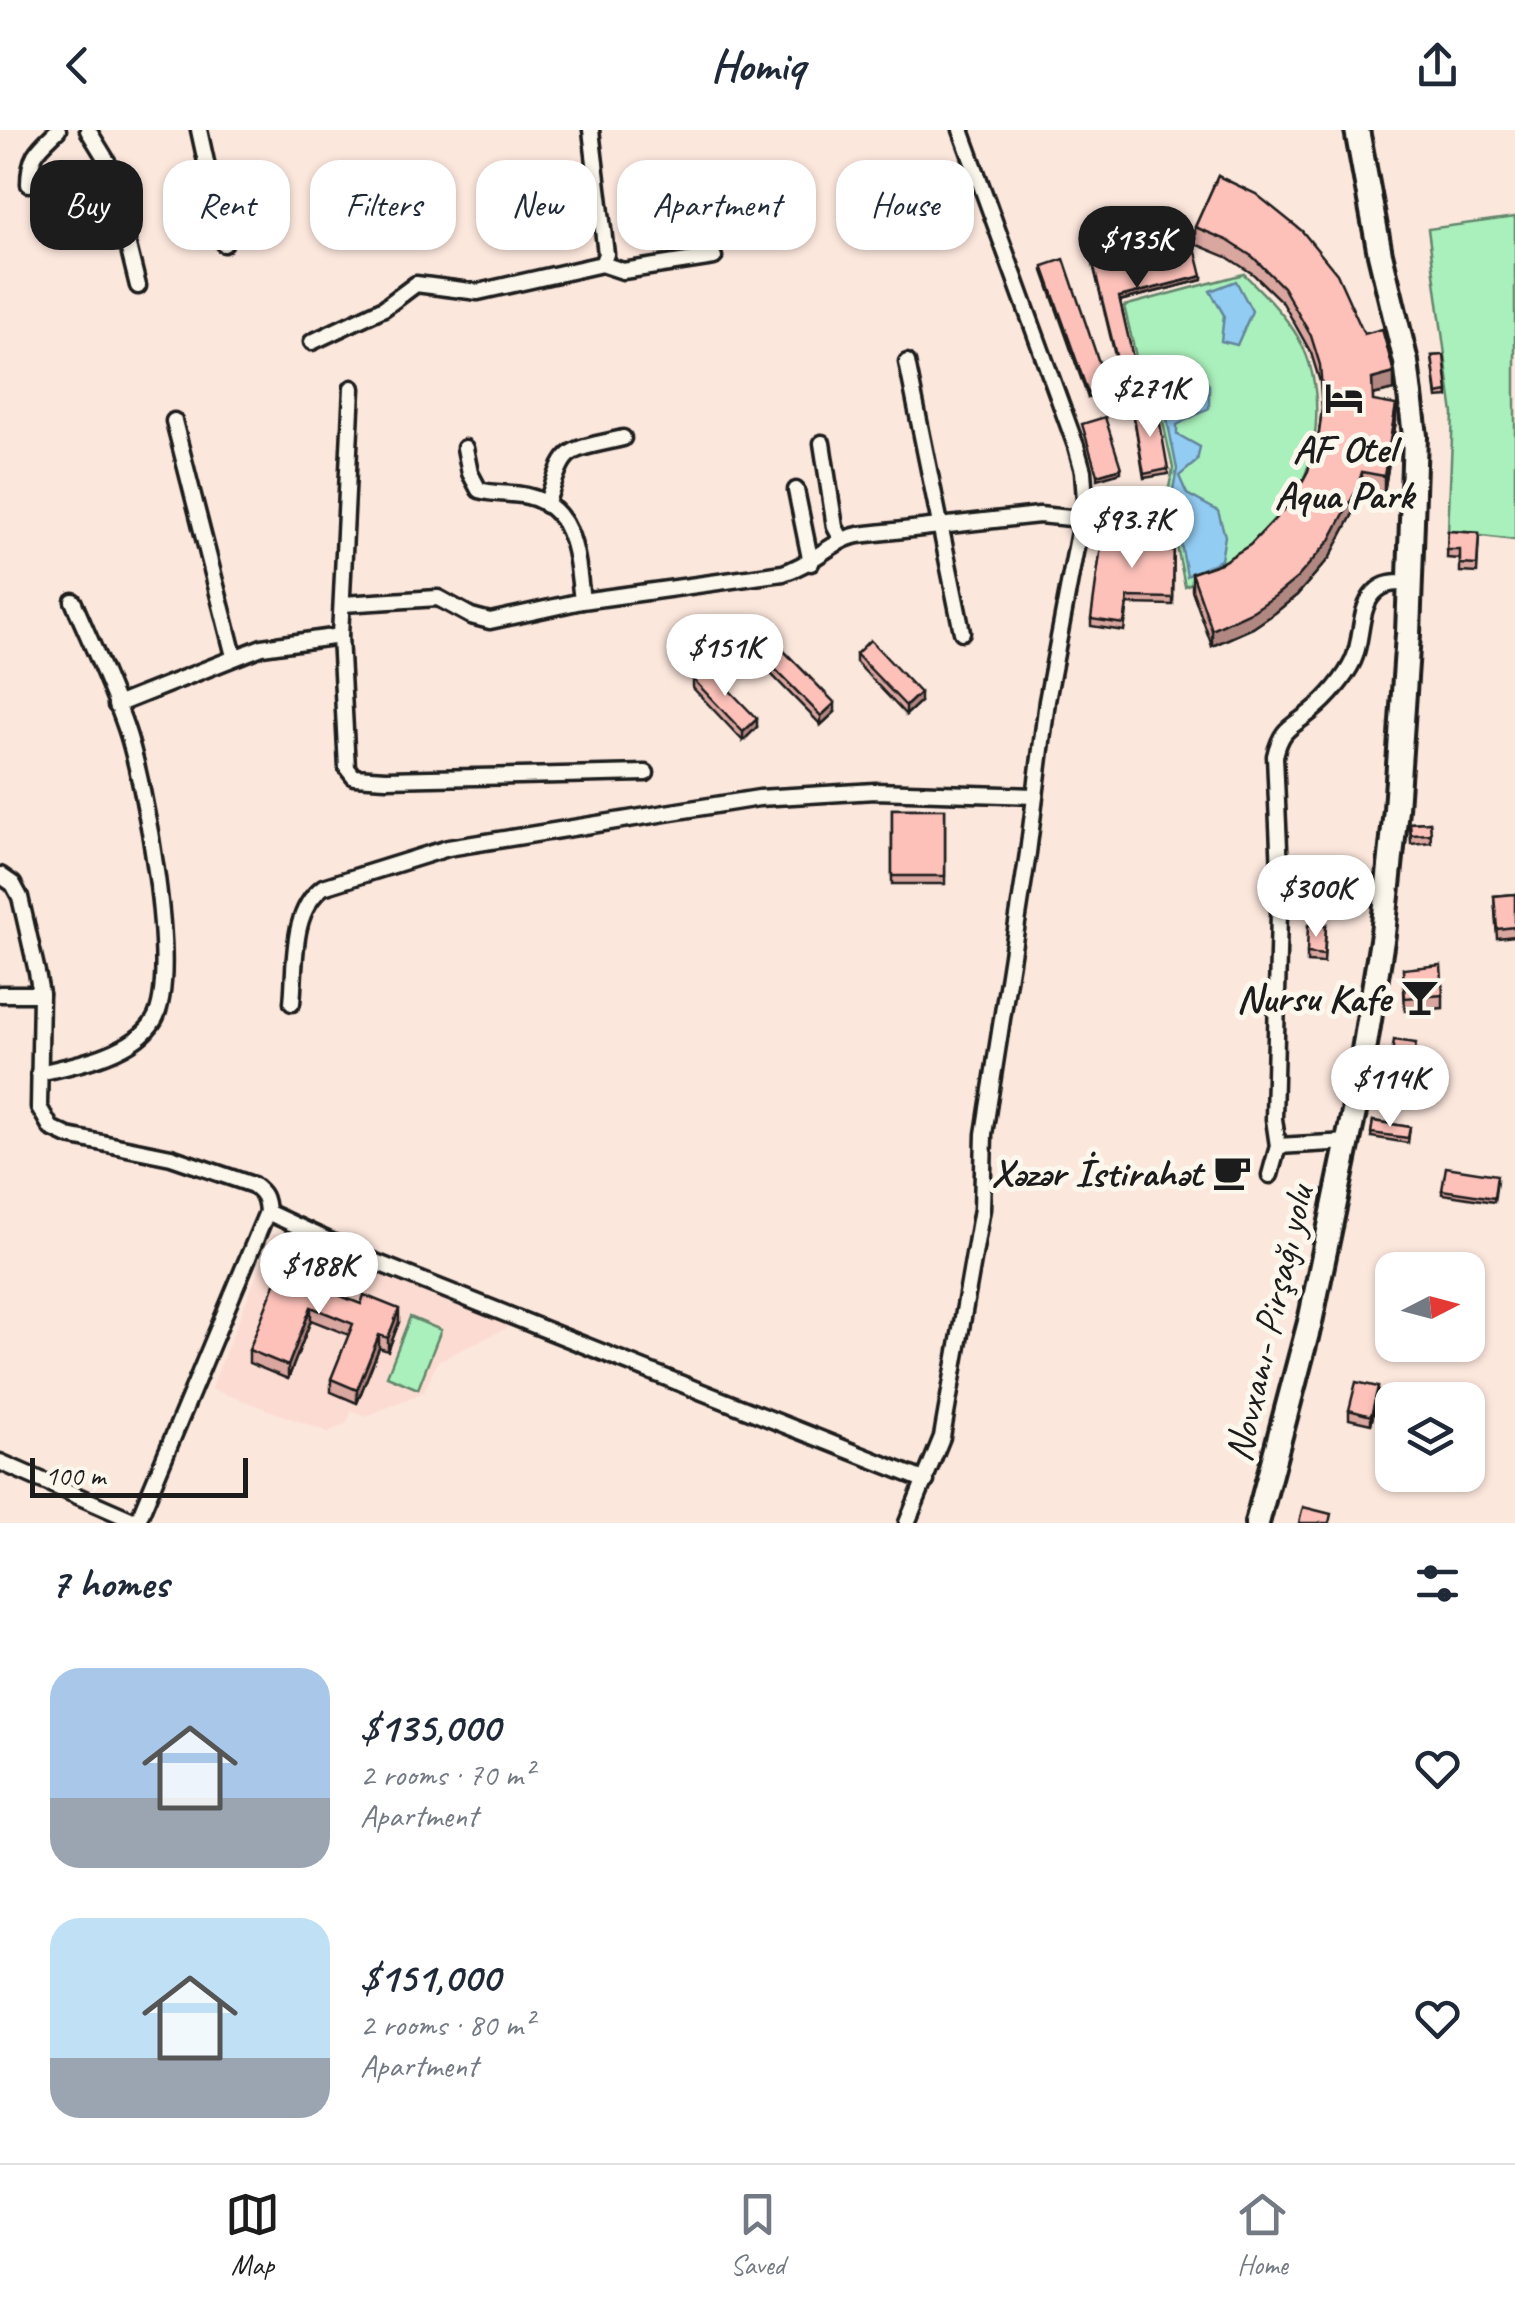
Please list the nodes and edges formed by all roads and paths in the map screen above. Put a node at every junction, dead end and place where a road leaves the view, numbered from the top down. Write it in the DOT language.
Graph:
graph roads {
  1 [pos="58,130"];
  2 [pos="88,130"];
  3 [pos="199,130"];
  4 [pos="590,130"];
  5 [pos="961,130"];
  6 [pos="1357,130"];
  7 [pos="206,160"];
  8 [pos="28,184"];
  9 [pos="714,258"];
  10 [pos="602,264"];
  11 [pos="138,286"];
  12 [pos="312,342"];
  13 [pos="907,362"];
  14 [pos="352,388"];
  15 [pos="174,421"];
  16 [pos="623,438"];
  17 [pos="822,443"];
  18 [pos="465,448"];
  19 [pos="796,490"];
  20 [pos="546,505"];
  21 [pos="1081,519"];
  22 [pos="938,527"];
  23 [pos="842,540"];
  24 [pos="811,563"];
  25 [pos="1410,582"];
  26 [pos="73,601"];
  27 [pos="582,601"];
  28 [pos="343,604"];
  29 [pos="962,632"];
  30 [pos="340,636"];
  31 [pos="234,656"];
  32 [pos="116,705"];
  33 [pos="646,773"];
  34 [pos="1035,796"];
  35 [pos="0,875"];
  36 [pos="0,994"];
  37 [pos="41,994"];
  38 [pos="292,1003"];
  39 [pos="39,1073"];
  40 [pos="1348,1142"];
  41 [pos="1278,1146"];
  42 [pos="1270,1175"];
  43 [pos="267,1212"];
  44 [pos="0,1462"];
  45 [pos="926,1480"];
  46 [pos="137,1523"];
  47 [pos="907,1523"];
  48 [pos="1257,1523"];
  1 -- 8 [label="street"];
  2 -- 11 [label="street"];
  3 -- 7 [label="street"];
  4 -- 10 [label="street"];
  5 -- 21 [label="street"];
  6 -- 25 [label="main road, Novxanı- Pirşağı yolu"];
  9 -- 10 [label="street"];
  10 -- 12 [label="street"];
  13 -- 22 [label="street"];
  14 -- 28 [label="street"];
  15 -- 31 [label="street"];
  16 -- 20 [label="street"];
  17 -- 23 [label="street"];
  18 -- 20 [label="street"];
  19 -- 24 [label="street"];
  20 -- 27 [label="street"];
  21 -- 22 [label="street"];
  21 -- 34 [label="street"];
  22 -- 23 [label="street"];
  22 -- 29 [label="street"];
  23 -- 24 [label="street"];
  24 -- 27 [label="street"];
  25 -- 40 [label="main road, Novxanı- Pirşağı yolu"];
  25 -- 41 [label="street"];
  26 -- 32 [label="street"];
  27 -- 28 [label="street"];
  28 -- 30 [label="street"];
  30 -- 31 [label="street"];
  30 -- 33 [label="street"];
  31 -- 32 [label="street"];
  32 -- 39 [label="street"];
  34 -- 38 [label="street"];
  34 -- 45 [label="street"];
  35 -- 37 [label="street"];
  36 -- 37 [label="street"];
  37 -- 39 [label="street"];
  39 -- 43 [label="street"];
  40 -- 41 [label="street"];
  40 -- 48 [label="main road, Novxanı- Pirşağı yolu"];
  41 -- 42 [label="street"];
  43 -- 45 [label="street"];
  43 -- 46 [label="street"];
  44 -- 46 [label="street"];
  45 -- 47 [label="street"];
}
